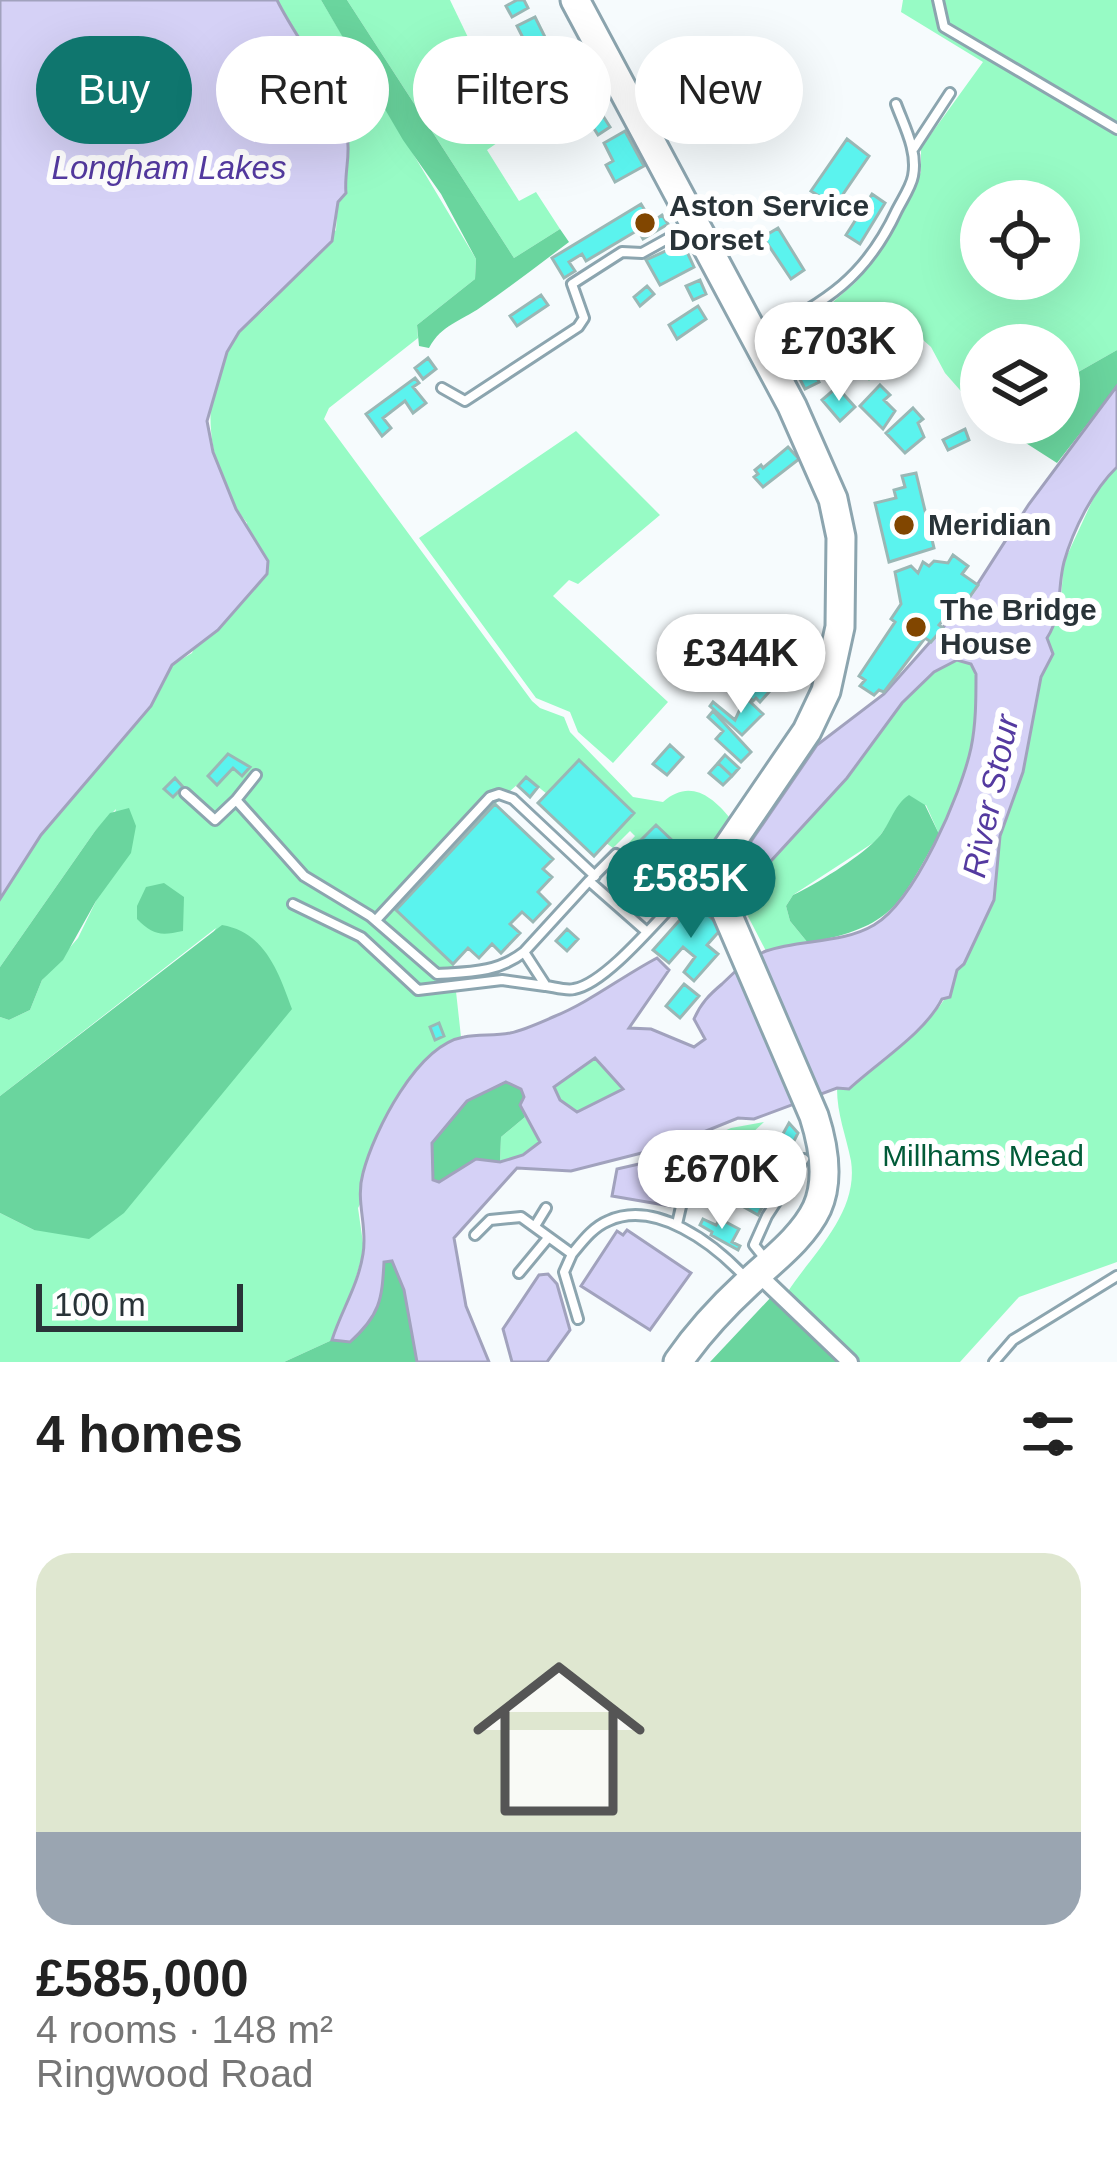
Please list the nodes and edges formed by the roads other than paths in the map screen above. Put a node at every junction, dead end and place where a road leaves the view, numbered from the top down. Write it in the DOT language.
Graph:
graph roads {
  1 [pos="575,0"];
  2 [pos="938,0"];
  3 [pos="950,93"];
  4 [pos="896,104"];
  5 [pos="1117,129"];
  6 [pos="913,149"];
  7 [pos="695,224"];
  8 [pos="756,339"];
  9 [pos="442,388"];
  10 [pos="256,775"];
  11 [pos="185,793"];
  12 [pos="236,800"];
  13 [pos="719,865"];
  14 [pos="634,866"];
  15 [pos="592,879"];
  16 [pos="680,893"];
  17 [pos="722,902"];
  18 [pos="293,904"];
  19 [pos="376,920"];
  20 [pos="647,932"];
  21 [pos="524,952"];
  22 [pos="546,986"];
  23 [pos="804,1159"];
  24 [pos="683,1198"];
  25 [pos="546,1208"];
  26 [pos="677,1224"];
  27 [pos="535,1226"];
  28 [pos="475,1235"];
  29 [pos="548,1238"];
  30 [pos="572,1254"];
  31 [pos="519,1273"];
  32 [pos="759,1273"];
  33 [pos="1117,1276"];
  34 [pos="578,1319"];
  35 [pos="678,1362"];
  36 [pos="850,1362"];
  37 [pos="994,1362"];
  1 -- 7 [label="highway"];
  2 -- 5 [label="lane"];
  3 -- 6 [label="lane"];
  4 -- 6 [label="lane"];
  6 -- 8 [label="lane"];
  7 -- 8 [label="highway"];
  7 -- 9 [label="lane"];
  8 -- 13 [label="highway"];
  10 -- 12 [label="lane"];
  11 -- 12 [label="lane"];
  12 -- 19 [label="lane"];
  13 -- 16 [label="lane"];
  13 -- 17 [label="highway"];
  14 -- 15 [label="lane"];
  15 -- 19 [label="lane"];
  15 -- 20 [label="lane"];
  15 -- 21 [label="lane"];
  16 -- 17 [label="lane"];
  16 -- 20 [label="lane"];
  17 -- 32 [label="highway"];
  18 -- 22 [label="lane"];
  19 -- 21 [label="lane"];
  20 -- 22 [label="lane"];
  21 -- 22 [label="lane"];
  23 -- 32 [label="lane"];
  24 -- 26 [label="lane"];
  25 -- 27 [label="lane"];
  26 -- 30 [label="lane"];
  26 -- 32 [label="lane"];
  27 -- 28 [label="lane"];
  27 -- 29 [label="lane"];
  29 -- 30 [label="lane"];
  29 -- 31 [label="lane"];
  30 -- 34 [label="lane"];
  32 -- 35 [label="highway"];
  32 -- 36 [label="street"];
  33 -- 37 [label="lane"];
}
